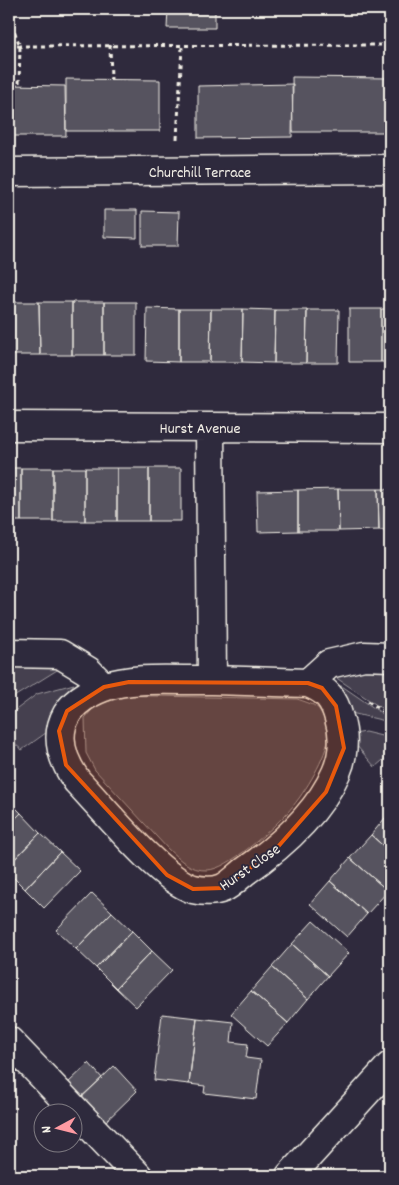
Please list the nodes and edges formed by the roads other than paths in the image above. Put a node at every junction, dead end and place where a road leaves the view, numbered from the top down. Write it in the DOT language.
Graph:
graph roads {
  1 [pos="390,169"];
  2 [pos="9,172"];
  3 [pos="9,426"];
  4 [pos="210,427"];
  5 [pos="390,428"];
  6 [pos="9,653"];
  7 [pos="390,657"];
  8 [pos="212,680"];
  9 [pos="308,684"];
  10 [pos="104,687"];
  11 [pos="9,1041"];
  12 [pos="390,1066"];
  13 [pos="138,1176"];
  14 [pos="290,1176"];
  1 -- 2 [label="street, Churchill Terrace"];
  3 -- 4 [label="street, Hurst Avenue"];
  4 -- 5 [label="street, Hurst Avenue"];
  4 -- 8 [label="street"];
  6 -- 10 [label="street"];
  7 -- 9 [label="street"];
  8 -- 9 [label="street, Hurst Close"];
  8 -- 10 [label="street, Hurst Close"];
  9 -- 10 [label="street, Hurst Close"];
  11 -- 13 [label="street"];
  12 -- 14 [label="street"];
}
